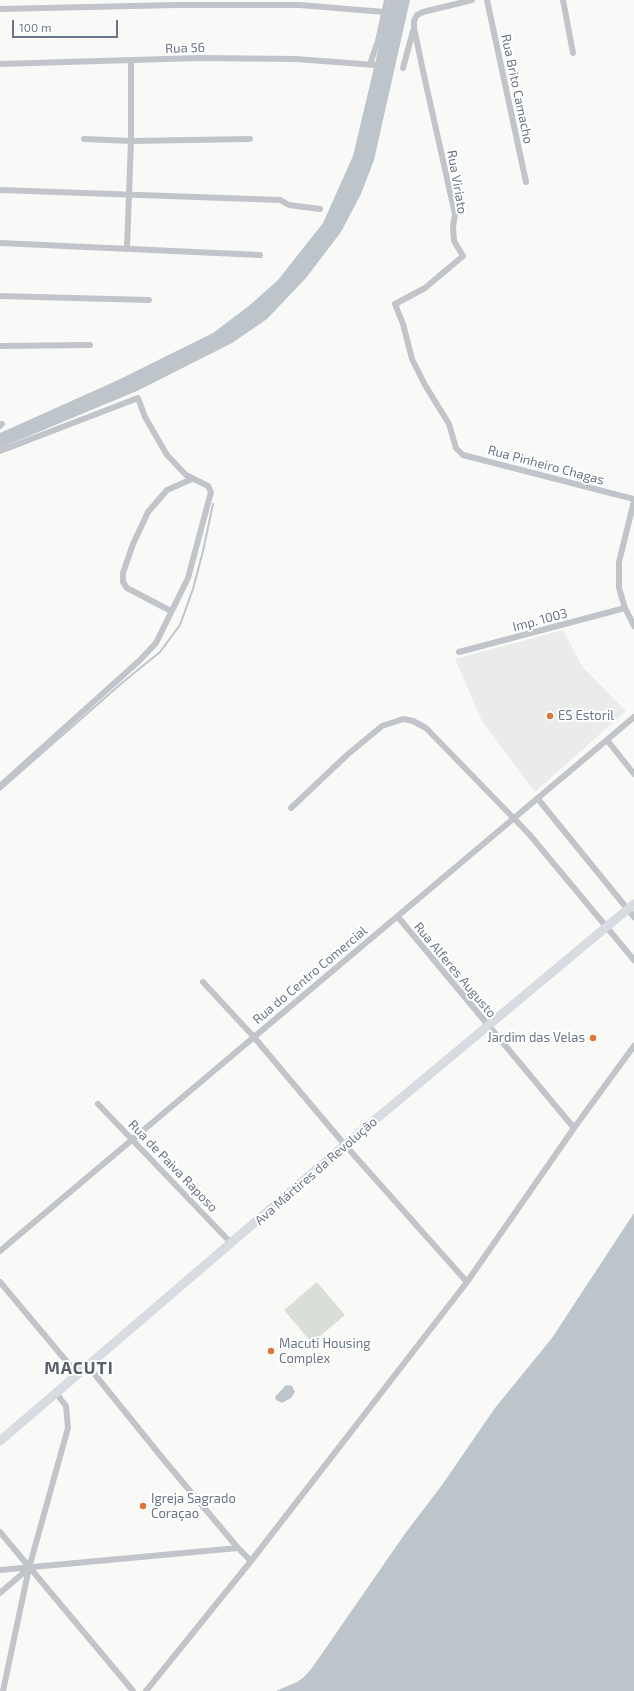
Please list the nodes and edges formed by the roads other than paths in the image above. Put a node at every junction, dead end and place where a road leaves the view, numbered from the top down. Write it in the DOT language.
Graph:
graph roads {
  1 [pos="387,0"];
  2 [pos="472,0"];
  3 [pos="487,0"];
  4 [pos="563,0"];
  5 [pos="177,2"];
  6 [pos="0,9"];
  7 [pos="385,12"];
  8 [pos="414,28"];
  9 [pos="573,53"];
  10 [pos="130,61"];
  11 [pos="0,64"];
  12 [pos="403,68"];
  13 [pos="84,139"];
  14 [pos="250,139"];
  15 [pos="131,141"];
  16 [pos="526,182"];
  17 [pos="0,190"];
  18 [pos="128,195"];
  19 [pos="320,209"];
  20 [pos="0,243"];
  21 [pos="126,248"];
  22 [pos="260,256"];
  23 [pos="0,296"];
  24 [pos="149,300"];
  25 [pos="90,345"];
  26 [pos="0,346"];
  27 [pos="456,448"];
  28 [pos="0,451"];
  29 [pos="192,479"];
  30 [pos="634,500"];
  31 [pos="626,608"];
  32 [pos="171,611"];
  33 [pos="634,626"];
  34 [pos="459,652"];
  35 [pos="634,717"];
  36 [pos="607,740"];
  37 [pos="634,774"];
  38 [pos="0,786"];
  39 [pos="538,799"];
  40 [pos="292,808"];
  41 [pos="513,819"];
  42 [pos="631,907"];
  43 [pos="398,917"];
  44 [pos="634,917"];
  45 [pos="607,927"];
  46 [pos="634,960"];
  47 [pos="202,982"];
  48 [pos="488,1026"];
  49 [pos="253,1036"];
  50 [pos="634,1046"];
  51 [pos="98,1104"];
  52 [pos="574,1128"];
  53 [pos="132,1139"];
  54 [pos="345,1145"];
  55 [pos="232,1244"];
  56 [pos="0,1251"];
  57 [pos="0,1282"];
  58 [pos="467,1282"];
  59 [pos="88,1366"];
  60 [pos="78,1375"];
  61 [pos="56,1393"];
  62 [pos="0,1441"];
  63 [pos="0,1532"];
  64 [pos="238,1548"];
  65 [pos="251,1561"];
  66 [pos="29,1568"];
  67 [pos="0,1570"];
  68 [pos="0,1593"];
  69 [pos="3,1691"];
  70 [pos="133,1691"];
  71 [pos="146,1691"];
  1 -- 7 [label="street"];
  2 -- 8 [label="street, Rua Viriato"];
  3 -- 16 [label="street, Rua Brito Camacho"];
  4 -- 9 [label="street"];
  5 -- 6 [label="street"];
  5 -- 7 [label="street"];
  7 -- 10 [label="street, Rua 56"];
  8 -- 12 [label="street"];
  8 -- 27 [label="street, Rua Viriato"];
  10 -- 11 [label="street, Rua 56"];
  10 -- 15 [label="street"];
  13 -- 15 [label="street"];
  14 -- 15 [label="street"];
  15 -- 18 [label="street"];
  17 -- 18 [label="street"];
  18 -- 19 [label="street"];
  18 -- 21 [label="street"];
  20 -- 21 [label="street"];
  21 -- 22 [label="street"];
  23 -- 24 [label="street"];
  25 -- 26 [label="street"];
  27 -- 30 [label="street, Rua Pinheiro Chagas"];
  28 -- 29 [label="street"];
  29 -- 32 [label="street"];
  29 -- 32 [label="street"];
  30 -- 31 [label="street"];
  31 -- 33 [label="street"];
  31 -- 34 [label="street, Imp. 1003"];
  32 -- 38 [label="street"];
  35 -- 36 [label="street, Rua do Centro Comercial"];
  36 -- 37 [label="street"];
  36 -- 39 [label="street, Rua do Centro Comercial"];
  39 -- 41 [label="street, Rua do Centro Comercial"];
  39 -- 42 [label="street"];
  40 -- 41 [label="street"];
  41 -- 43 [label="street, Rua do Centro Comercial"];
  41 -- 45 [label="street"];
  42 -- 44 [label="street"];
  42 -- 45 [label="street, Ava Mártires da Revolução"];
  43 -- 48 [label="street, Rua Alferes Augusto"];
  43 -- 49 [label="street, Rua do Centro Comercial"];
  45 -- 46 [label="street"];
  45 -- 48 [label="street, Ava Mártires da Revolução"];
  47 -- 49 [label="street"];
  48 -- 52 [label="street, Rua Alferes Augusto"];
  48 -- 54 [label="street, Ava Mártires da Revolução"];
  49 -- 53 [label="street, Rua do Centro Comercial"];
  49 -- 54 [label="street"];
  50 -- 52 [label="street"];
  51 -- 53 [label="street, Rua de Paiva Raposo"];
  52 -- 58 [label="street"];
  53 -- 55 [label="street, Rua de Paiva Raposo"];
  53 -- 56 [label="street, Rua do Centro Comercial"];
  54 -- 55 [label="street, Ava Mártires da Revolução"];
  54 -- 58 [label="street"];
  55 -- 59 [label="street, Ava Mártires da Revolução"];
  57 -- 60 [label="street"];
  58 -- 65 [label="street"];
  59 -- 60 [label="street, Ava Mártires da Revolução"];
  59 -- 64 [label="street"];
  60 -- 61 [label="street, Ava Mártires da Revolução"];
  61 -- 62 [label="street, Ava Mártires da Revolução"];
  61 -- 66 [label="street"];
  63 -- 66 [label="street"];
  64 -- 65 [label="street"];
  64 -- 66 [label="street"];
  65 -- 71 [label="street"];
  66 -- 67 [label="street"];
  66 -- 68 [label="street"];
  66 -- 69 [label="street"];
  66 -- 70 [label="street"];
}
